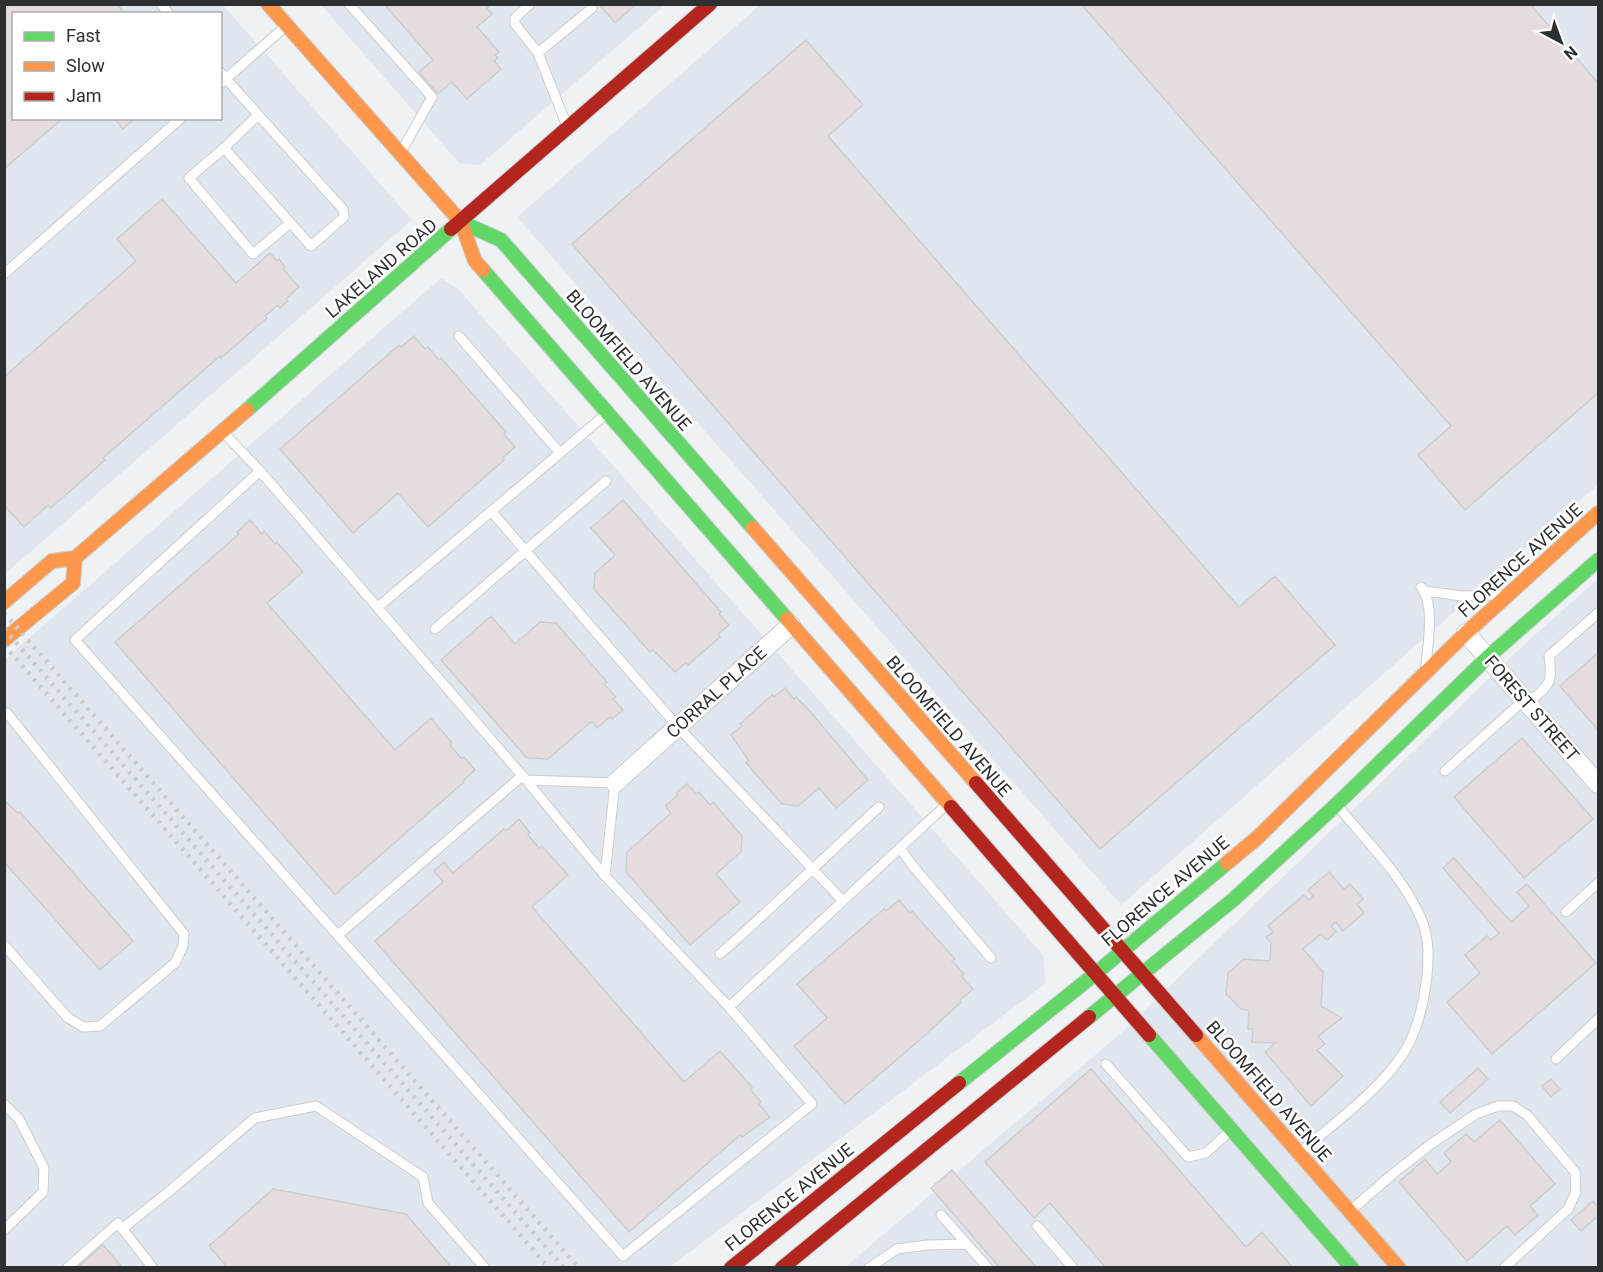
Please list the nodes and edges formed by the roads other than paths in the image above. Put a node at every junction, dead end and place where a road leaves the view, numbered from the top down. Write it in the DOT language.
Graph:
graph roads {
  1 [pos="268,4"];
  2 [pos="349,4"];
  3 [pos="530,4"];
  4 [pos="710,4"];
  5 [pos="592,8"];
  6 [pos="287,26"];
  7 [pos="538,53"];
  8 [pos="222,78"];
  9 [pos="258,115"];
  10 [pos="179,120"];
  11 [pos="568,129"];
  12 [pos="224,148"];
  13 [pos="400,154"];
  14 [pos="461,222"];
  15 [pos="290,223"];
  16 [pos="4,274"];
  17 [pos="459,336"];
  18 [pos="607,413"];
  19 [pos="222,432"];
  20 [pos="560,453"];
  21 [pos="260,471"];
  22 [pos="606,481"];
  23 [pos="491,511"];
  24 [pos="1599,513"];
  25 [pos="525,551"];
  26 [pos="75,558"];
  27 [pos="1599,560"];
  28 [pos="1507,595"];
  29 [pos="4,602"];
  30 [pos="378,607"];
  31 [pos="1599,613"];
  32 [pos="804,614"];
  33 [pos="435,629"];
  34 [pos="1466,633"];
  35 [pos="4,640"];
  36 [pos="1488,657"];
  37 [pos="1425,672"];
  38 [pos="1527,701"];
  39 [pos="5,713"];
  40 [pos="678,727"];
  41 [pos="1328,768"];
  42 [pos="1445,771"];
  43 [pos="524,778"];
  44 [pos="615,783"];
  45 [pos="1599,783"];
  46 [pos="948,803"];
  47 [pos="1336,805"];
  48 [pos="879,807"];
  49 [pos="900,848"];
  50 [pos="812,869"];
  51 [pos="605,876"];
  52 [pos="1599,883"];
  53 [pos="843,901"];
  54 [pos="1566,912"];
  55 [pos="338,935"];
  56 [pos="4,945"];
  57 [pos="1121,950"];
  58 [pos="720,954"];
  59 [pos="991,958"];
  60 [pos="1095,974"];
  61 [pos="1143,974"];
  62 [pos="1116,996"];
  63 [pos="729,1007"];
  64 [pos="1599,1019"];
  65 [pos="1556,1059"];
  66 [pos="1106,1064"];
  67 [pos="4,1104"];
  68 [pos="1232,1130"];
  69 [pos="1299,1153"];
  70 [pos="1350,1212"];
  71 [pos="942,1215"];
  72 [pos="1037,1226"];
  73 [pos="122,1228"];
  74 [pos="4,1230"];
  75 [pos="968,1244"];
  76 [pos="67,1268"];
  77 [pos="153,1268"];
  78 [pos="485,1268"];
  79 [pos="731,1268"];
  80 [pos="782,1268"];
  81 [pos="869,1268"];
  82 [pos="988,1268"];
  83 [pos="1073,1268"];
  84 [pos="1352,1268"];
  85 [pos="1399,1268"];
  86 [pos="1504,1268"];
  1 -- 6 [label="main road, BLOOMFIELD AVENUE"];
  2 -- 13 [label="lane"];
  3 -- 7 [label="lane"];
  4 -- 11 [label="main road, LAKELAND ROAD"];
  5 -- 7 [label="lane"];
  6 -- 8 [label="lane"];
  6 -- 13 [label="main road, BLOOMFIELD AVENUE"];
  7 -- 11 [label="lane"];
  8 -- 9 [label="lane"];
  9 -- 12 [label="lane"];
  9 -- 15 [label="lane"];
  10 -- 16 [label="lane"];
  11 -- 14 [label="main road, LAKELAND ROAD"];
  12 -- 15 [label="lane"];
  12 -- 15 [label="lane"];
  13 -- 14 [label="main road, BLOOMFIELD AVENUE"];
  14 -- 18 [label="main road, BLOOMFIELD AVENUE"];
  14 -- 19 [label="main road, LAKELAND ROAD"];
  14 -- 32 [label="main road, BLOOMFIELD AVENUE"];
  17 -- 20 [label="lane"];
  18 -- 20 [label="lane"];
  18 -- 32 [label="main road, BLOOMFIELD AVENUE"];
  19 -- 21 [label="lane"];
  19 -- 26 [label="main road, LAKELAND ROAD"];
  20 -- 23 [label="lane"];
  21 -- 30 [label="lane"];
  21 -- 55 [label="lane"];
  22 -- 25 [label="lane"];
  23 -- 25 [label="lane"];
  23 -- 30 [label="lane"];
  24 -- 28 [label="main road, FLORENCE AVENUE"];
  25 -- 33 [label="lane"];
  25 -- 40 [label="lane"];
  26 -- 29 [label="main road, LAKELAND ROAD"];
  26 -- 35 [label="main road"];
  27 -- 36 [label="main road"];
  28 -- 34 [label="main road, FLORENCE AVENUE"];
  28 -- 37 [label="lane"];
  30 -- 43 [label="lane"];
  31 -- 38 [label="lane"];
  32 -- 40 [label="street, CORRAL PLACE"];
  32 -- 46 [label="main road, BLOOMFIELD AVENUE"];
  32 -- 57 [label="main road, BLOOMFIELD AVENUE"];
  34 -- 36 [label="street, FOREST STREET"];
  34 -- 37 [label="main road, FLORENCE AVENUE"];
  36 -- 38 [label="street, FOREST STREET"];
  36 -- 47 [label="main road"];
  37 -- 41 [label="main road, FLORENCE AVENUE"];
  38 -- 42 [label="lane"];
  38 -- 45 [label="street, FOREST STREET"];
  39 -- 56 [label="lane"];
  40 -- 44 [label="street, CORRAL PLACE"];
  40 -- 50 [label="lane"];
  41 -- 47 [label="main road"];
  41 -- 57 [label="main road, FLORENCE AVENUE"];
  43 -- 44 [label="lane"];
  43 -- 51 [label="lane"];
  43 -- 55 [label="lane"];
  44 -- 51 [label="lane"];
  46 -- 49 [label="lane"];
  46 -- 60 [label="main road, BLOOMFIELD AVENUE"];
  47 -- 61 [label="main road"];
  47 -- 69 [label="lane"];
  48 -- 50 [label="lane"];
  49 -- 53 [label="lane"];
  49 -- 59 [label="lane"];
  50 -- 53 [label="lane"];
  50 -- 58 [label="lane"];
  51 -- 63 [label="lane"];
  52 -- 54 [label="lane"];
  53 -- 63 [label="lane"];
  55 -- 63 [label="lane"];
  57 -- 60 [label="main road, FLORENCE AVENUE"];
  57 -- 61 [label="main road, BLOOMFIELD AVENUE"];
  60 -- 62 [label="main road, BLOOMFIELD AVENUE"];
  60 -- 79 [label="main road, FLORENCE AVENUE"];
  61 -- 62 [label="main road"];
  61 -- 69 [label="main road, BLOOMFIELD AVENUE"];
  62 -- 68 [label="main road, BLOOMFIELD AVENUE"];
  62 -- 80 [label="main road"];
  64 -- 65 [label="lane"];
  66 -- 68 [label="lane"];
  67 -- 74 [label="lane"];
  68 -- 84 [label="main road, BLOOMFIELD AVENUE"];
  69 -- 70 [label="main road, BLOOMFIELD AVENUE"];
  70 -- 85 [label="main road, BLOOMFIELD AVENUE"];
  70 -- 86 [label="lane"];
  71 -- 75 [label="lane"];
  72 -- 83 [label="lane"];
  73 -- 76 [label="lane"];
  73 -- 77 [label="lane"];
  73 -- 78 [label="lane"];
  75 -- 81 [label="lane"];
  75 -- 82 [label="lane"];
}
